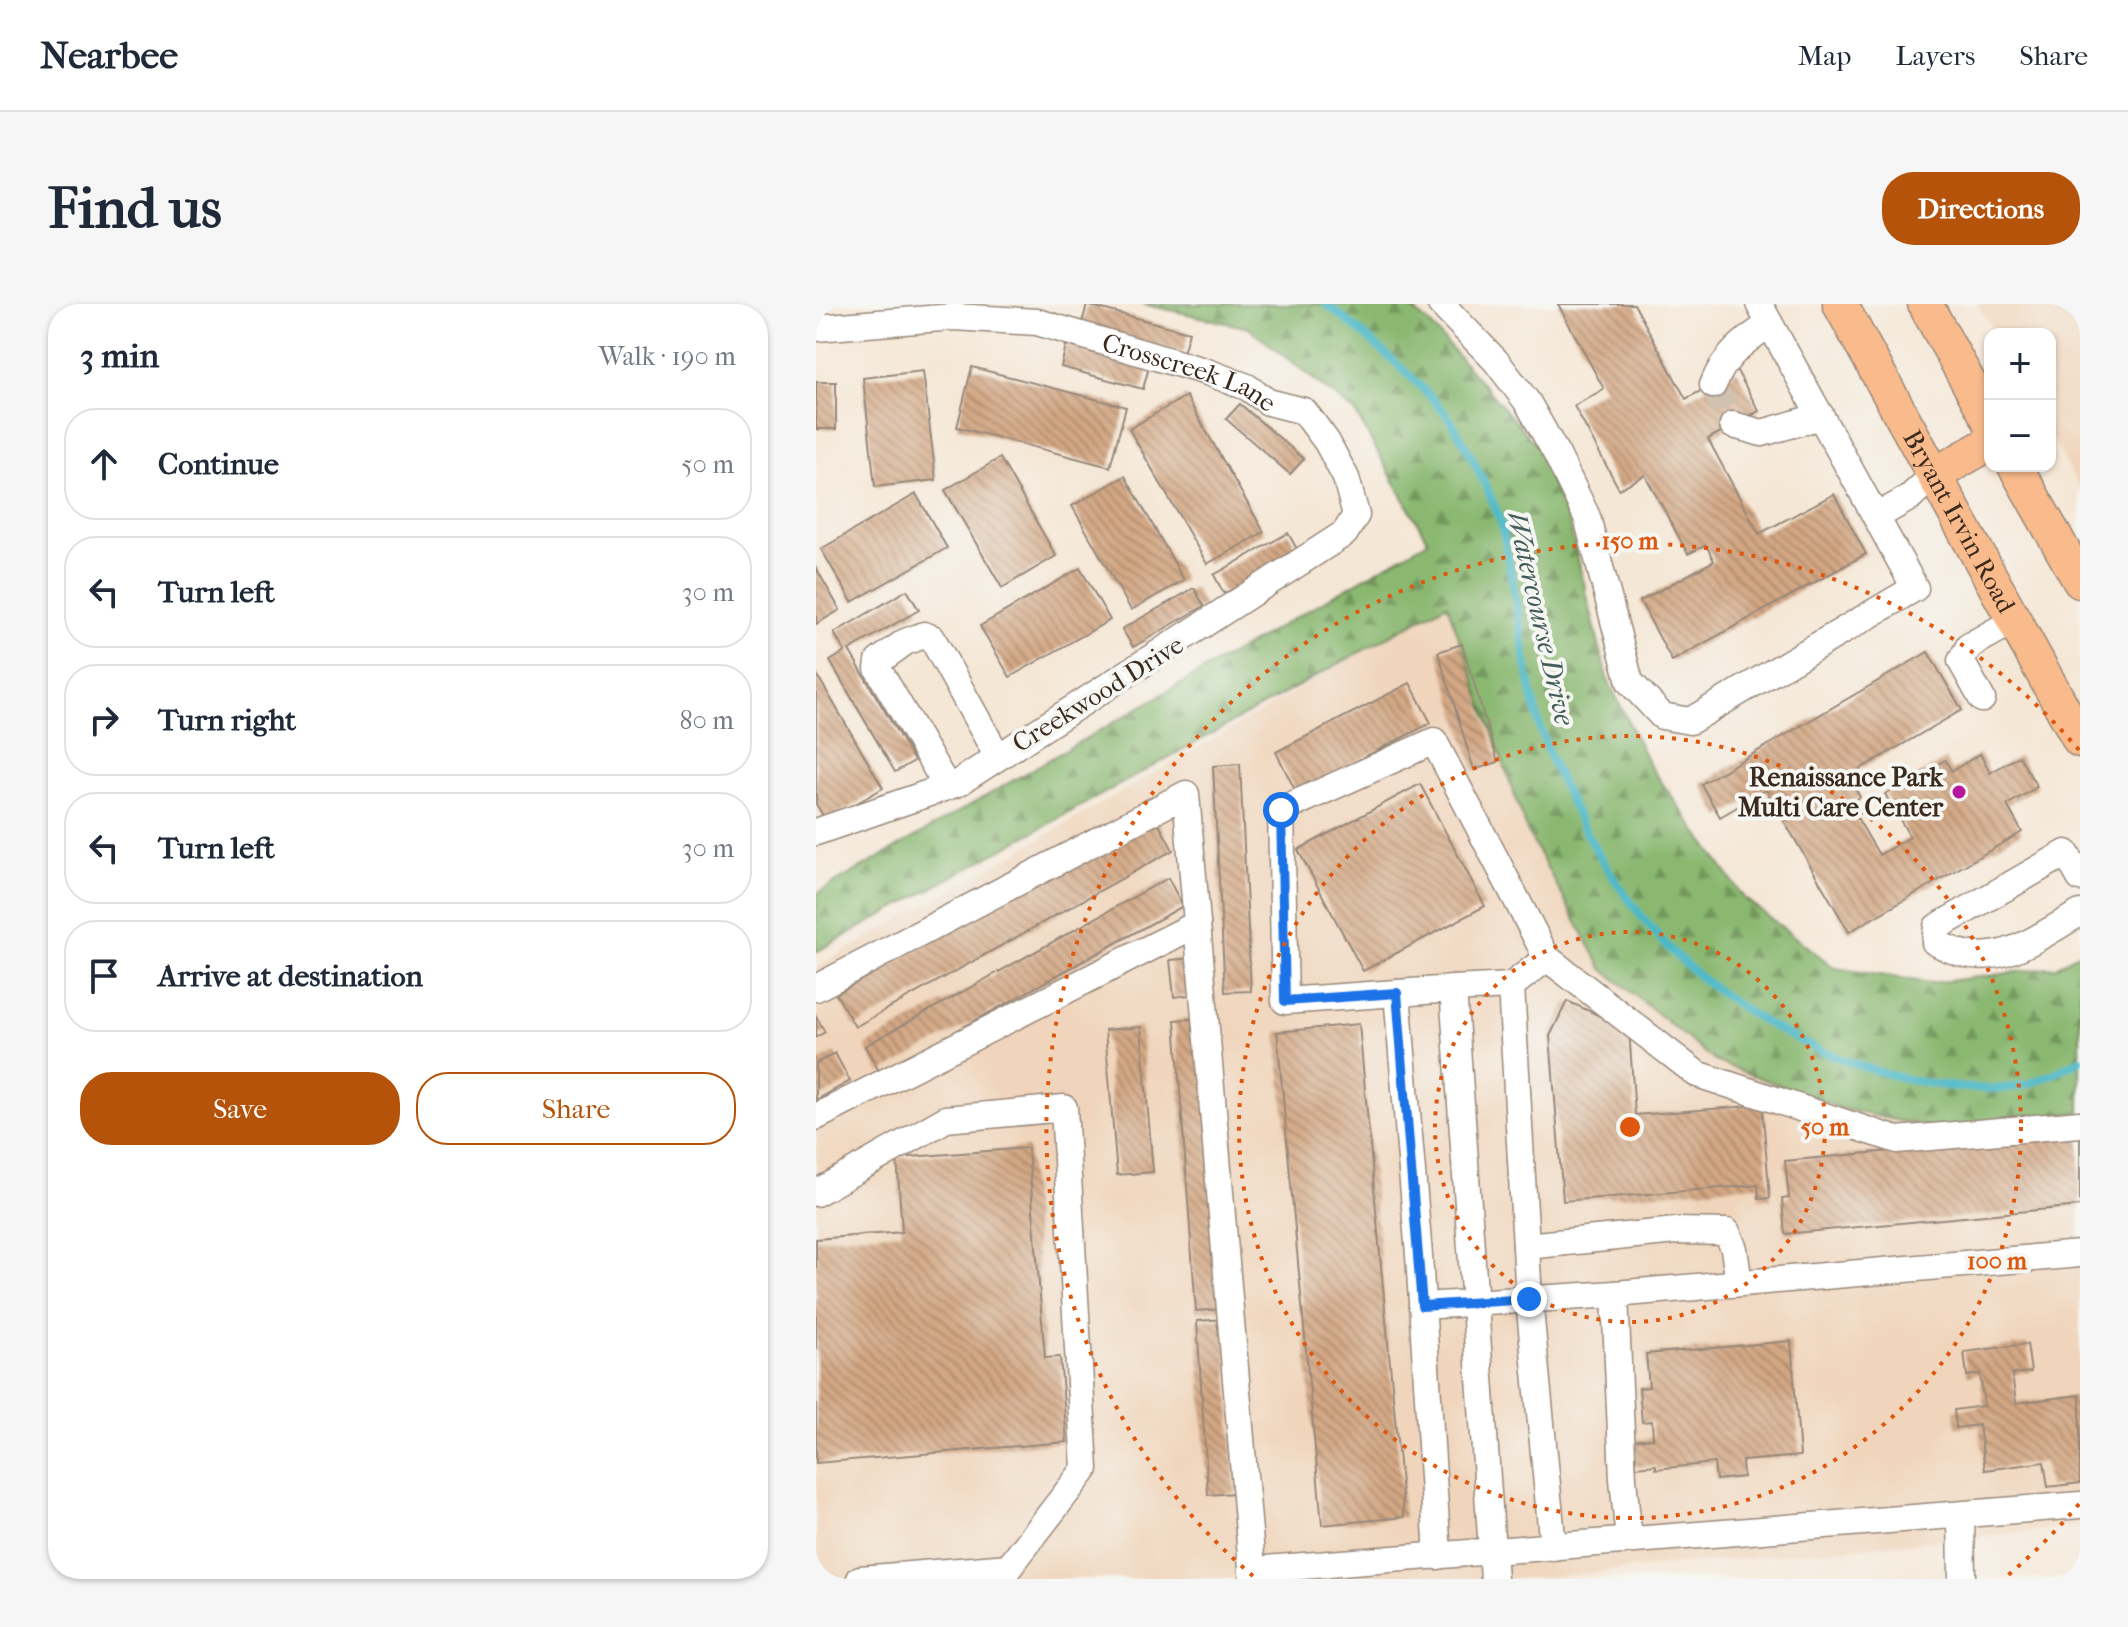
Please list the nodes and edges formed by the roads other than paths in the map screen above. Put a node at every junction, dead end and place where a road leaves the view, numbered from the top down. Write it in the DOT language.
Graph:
graph roads {
  1 [pos="1441,304"];
  2 [pos="1840,304"];
  3 [pos="1925,304"];
  4 [pos="1765,314"];
  5 [pos="816,328"];
  6 [pos="1713,385"];
  7 [pos="1984,410"];
  8 [pos="1821,416"];
  9 [pos="1733,425"];
  10 [pos="1984,446"];
  11 [pos="2018,472"];
  12 [pos="1934,475"];
  13 [pos="1356,515"];
  14 [pos="1876,517"];
  15 [pos="2080,581"];
  16 [pos="2015,620"];
  17 [pos="1982,699"];
  18 [pos="2080,740"];
  19 [pos="998,757"];
  20 [pos="947,787"];
  21 [pos="816,832"];
  22 [pos="2080,878"];
  23 [pos="2080,913"];
  24 [pos="1197,924"];
  25 [pos="1547,958"];
  26 [pos="1511,986"];
  27 [pos="816,988"];
  28 [pos="1453,989"];
  29 [pos="1397,993"];
  30 [pos="816,1117"];
  31 [pos="2080,1124"];
  32 [pos="816,1193"];
  33 [pos="1526,1246"];
  34 [pos="2080,1254"];
  35 [pos="1739,1283"];
  36 [pos="1615,1294"];
  37 [pos="1529,1299"];
  38 [pos="1475,1302"];
  39 [pos="1422,1306"];
  40 [pos="2080,1505"];
  41 [pos="1961,1515"];
  42 [pos="1629,1540"];
  43 [pos="1553,1547"];
  44 [pos="1493,1551"];
  45 [pos="1438,1556"];
  46 [pos="1329,1572"];
  47 [pos="1005,1573"];
  48 [pos="1252,1575"];
  49 [pos="860,1579"];
  50 [pos="1494,1579"];
  51 [pos="1962,1579"];
  1 -- 14 [label="lane"];
  2 -- 12 [label="main road, Bryant Irvin Road"];
  3 -- 7 [label="main road"];
  4 -- 6 [label="lane"];
  4 -- 8 [label="lane"];
  5 -- 13 [label="lane, Crosscreek Lane"];
  8 -- 9 [label="lane"];
  8 -- 14 [label="lane"];
  10 -- 12 [label="main road"];
  11 -- 15 [label="main road"];
  12 -- 14 [label="lane"];
  12 -- 16 [label="main road, Bryant Irvin Road"];
  13 -- 19 [label="lane, Creekwood Drive"];
  16 -- 17 [label="lane"];
  16 -- 18 [label="main road, Bryant Irvin Road"];
  19 -- 20 [label="lane, Creekwood Drive"];
  19 -- 20 [label="lane"];
  20 -- 21 [label="lane, Creekwood Drive"];
  22 -- 23 [label="lane"];
  24 -- 27 [label="lane"];
  24 -- 30 [label="lane"];
  24 -- 48 [label="lane"];
  25 -- 26 [label="lane"];
  25 -- 29 [label="lane"];
  25 -- 31 [label="lane"];
  26 -- 28 [label="lane"];
  26 -- 33 [label="lane"];
  28 -- 29 [label="lane"];
  28 -- 38 [label="lane"];
  29 -- 39 [label="lane"];
  32 -- 47 [label="lane"];
  33 -- 35 [label="lane"];
  33 -- 37 [label="lane"];
  34 -- 35 [label="lane"];
  35 -- 36 [label="lane"];
  36 -- 37 [label="lane"];
  36 -- 42 [label="lane"];
  37 -- 38 [label="lane"];
  37 -- 43 [label="lane"];
  38 -- 39 [label="lane"];
  38 -- 44 [label="lane"];
  39 -- 45 [label="lane"];
  40 -- 41 [label="lane"];
  41 -- 42 [label="lane"];
  41 -- 51 [label="lane"];
  42 -- 43 [label="lane"];
  43 -- 44 [label="lane"];
  44 -- 45 [label="lane"];
  44 -- 50 [label="lane"];
  45 -- 46 [label="lane"];
  46 -- 48 [label="lane"];
  47 -- 49 [label="lane"];
}
